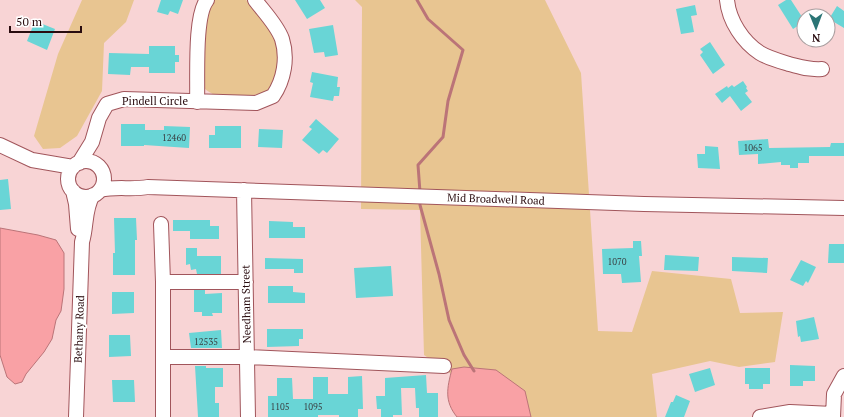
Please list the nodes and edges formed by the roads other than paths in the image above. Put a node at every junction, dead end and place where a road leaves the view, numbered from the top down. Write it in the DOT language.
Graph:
graph roads {
  1 [pos="206,0"];
  2 [pos="255,0"];
  3 [pos="727,0"];
  4 [pos="822,69"];
  5 [pos="198,102"];
  6 [pos="92,142"];
  7 [pos="0,145"];
  8 [pos="32,160"];
  9 [pos="76,165"];
  10 [pos="99,167"];
  11 [pos="71,187"];
  12 [pos="148,187"];
  13 [pos="244,190"];
  14 [pos="97,193"];
  15 [pos="844,208"];
  16 [pos="161,224"];
  17 [pos="82,242"];
  18 [pos="163,282"];
  19 [pos="246,282"];
  20 [pos="164,357"];
  21 [pos="247,357"];
  22 [pos="444,366"];
  23 [pos="844,376"];
  24 [pos="833,416"];
  25 [pos="76,417"];
  26 [pos="163,417"];
  27 [pos="248,417"];
  28 [pos="760,417"];
  1 -- 5 [label="street, Pindell Circle"];
  2 -- 5 [label="street, Pindell Circle"];
  3 -- 4 [label="street"];
  5 -- 6 [label="street, Pindell Circle"];
  6 -- 9 [label="street, Pindell Circle"];
  6 -- 10 [label="street, Pindell Circle"];
  7 -- 8 [label="street"];
  8 -- 9 [label="street"];
  8 -- 11 [label="street"];
  9 -- 10 [label="street"];
  9 -- 11 [label="street"];
  10 -- 12 [label="street, Mid Broadwell Road"];
  10 -- 14 [label="street"];
  11 -- 14 [label="street"];
  11 -- 17 [label="street, Bethany Road"];
  12 -- 13 [label="street, Mid Broadwell Road"];
  12 -- 14 [label="street, Mid Broadwell Road"];
  13 -- 15 [label="street, Mid Broadwell Road"];
  13 -- 19 [label="street, Needham Street"];
  14 -- 17 [label="street, Bethany Road"];
  16 -- 18 [label="street"];
  17 -- 25 [label="street, Bethany Road"];
  18 -- 19 [label="street"];
  18 -- 20 [label="street"];
  19 -- 21 [label="street, Needham Street"];
  20 -- 21 [label="street"];
  20 -- 26 [label="street"];
  21 -- 22 [label="street"];
  21 -- 27 [label="street, Needham Street"];
  23 -- 24 [label="street"];
  24 -- 28 [label="street"];
}
